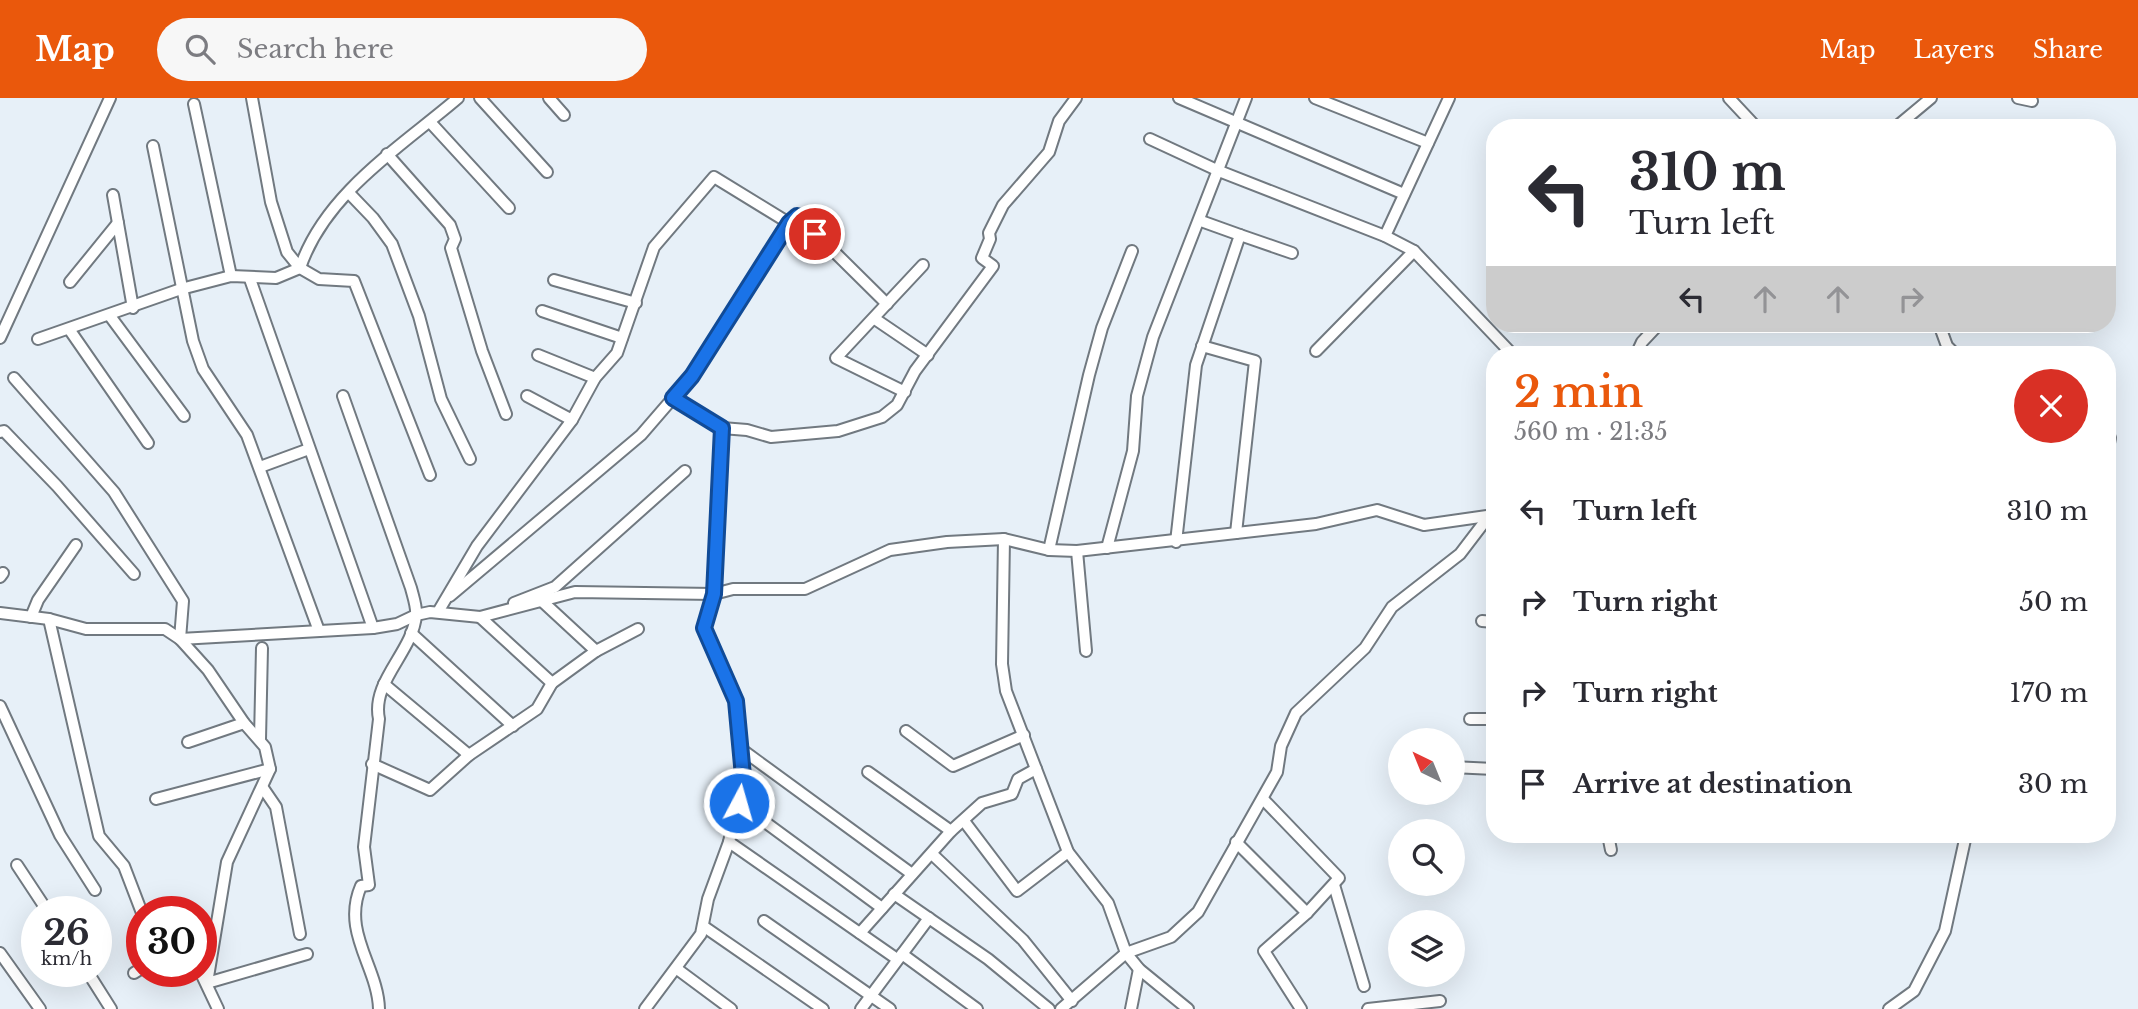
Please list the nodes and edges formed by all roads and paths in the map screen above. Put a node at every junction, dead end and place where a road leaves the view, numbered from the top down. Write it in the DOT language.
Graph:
graph roads {
  1 [pos="110,98"];
  2 [pos="252,98"];
  3 [pos="458,98"];
  4 [pos="480,98"];
  5 [pos="549,98"];
  6 [pos="1076,98"];
  7 [pos="1179,98"];
  8 [pos="1246,98"];
  9 [pos="1315,98"];
  10 [pos="1448,98"];
  11 [pos="1729,98"];
  12 [pos="1931,98"];
  13 [pos="2018,98"];
  14 [pos="2032,101"];
  15 [pos="194,104"];
  16 [pos="564,115"];
  17 [pos="1752,119"];
  18 [pos="1906,119"];
  19 [pos="430,122"];
  20 [pos="1237,123"];
  21 [pos="1150,139"];
  22 [pos="1428,144"];
  23 [pos="153,146"];
  24 [pos="387,154"];
  25 [pos="1219,171"];
  26 [pos="547,172"];
  27 [pos="349,193"];
  28 [pos="1405,194"];
  29 [pos="113,195"];
  30 [pos="509,208"];
  31 [pos="1201,221"];
  32 [pos="118,223"];
  33 [pos="789,223"];
  34 [pos="1240,235"];
  35 [pos="1385,236"];
  36 [pos="1132,251"];
  37 [pos="1415,251"];
  38 [pos="1292,253"];
  39 [pos="923,265"];
  40 [pos="300,268"];
  41 [pos="231,276"];
  42 [pos="250,279"];
  43 [pos="554,280"];
  44 [pos="70,282"];
  45 [pos="181,289"];
  46 [pos="636,303"];
  47 [pos="887,304"];
  48 [pos="133,308"];
  49 [pos="542,311"];
  50 [pos="110,316"];
  51 [pos="875,319"];
  52 [pos="1486,326"];
  53 [pos="69,328"];
  54 [pos="1492,333"];
  55 [pos="0,338"];
  56 [pos="622,338"];
  57 [pos="38,339"];
  58 [pos="1202,346"];
  59 [pos="1505,346"];
  60 [pos="1316,351"];
  61 [pos="538,355"];
  62 [pos="928,355"];
  63 [pos="14,378"];
  64 [pos="595,378"];
  65 [pos="905,392"];
  66 [pos="343,396"];
  67 [pos="527,396"];
  68 [pos="673,398"];
  69 [pos="506,414"];
  70 [pos="184,416"];
  71 [pos="572,420"];
  72 [pos="722,428"];
  73 [pos="0,432"];
  74 [pos="148,443"];
  75 [pos="309,449"];
  76 [pos="470,459"];
  77 [pos="260,467"];
  78 [pos="685,471"];
  79 [pos="430,475"];
  80 [pos="1486,516"];
  81 [pos="1486,522"];
  82 [pos="1236,533"];
  83 [pos="1004,539"];
  84 [pos="1176,542"];
  85 [pos="76,545"];
  86 [pos="1107,548"];
  87 [pos="1049,550"];
  88 [pos="1077,551"];
  89 [pos="134,574"];
  90 [pos="558,592"];
  91 [pos="714,594"];
  92 [pos="543,602"];
  93 [pos="444,605"];
  94 [pos="0,613"];
  95 [pos="416,614"];
  96 [pos="31,617"];
  97 [pos="480,617"];
  98 [pos="49,619"];
  99 [pos="1482,621"];
  100 [pos="1486,621"];
  101 [pos="373,628"];
  102 [pos="638,629"];
  103 [pos="319,631"];
  104 [pos="411,633"];
  105 [pos="180,639"];
  106 [pos="262,648"];
  107 [pos="596,651"];
  108 [pos="1086,651"];
  109 [pos="552,683"];
  110 [pos="384,684"];
  111 [pos="0,706"];
  112 [pos="1471,719"];
  113 [pos="1486,719"];
  114 [pos="244,723"];
  115 [pos="513,726"];
  116 [pos="906,731"];
  117 [pos="1024,735"];
  118 [pos="260,739"];
  119 [pos="188,742"];
  120 [pos="741,749"];
  121 [pos="469,755"];
  122 [pos="372,764"];
  123 [pos="1465,768"];
  124 [pos="270,769"];
  125 [pos="1036,769"];
  126 [pos="1486,769"];
  127 [pos="868,772"];
  128 [pos="263,788"];
  129 [pos="156,799"];
  130 [pos="1263,799"];
  131 [pos="739,803"];
  132 [pos="964,821"];
  133 [pos="951,831"];
  134 [pos="729,842"];
  135 [pos="1237,842"];
  136 [pos="1610,843"];
  137 [pos="1964,843"];
  138 [pos="1611,850"];
  139 [pos="1068,852"];
  140 [pos="932,854"];
  141 [pos="17,865"];
  142 [pos="912,874"];
  143 [pos="1334,885"];
  144 [pos="95,890"];
  145 [pos="894,894"];
  146 [pos="37,896"];
  147 [pos="136,896"];
  148 [pos="882,908"];
  149 [pos="1307,913"];
  150 [pos="929,918"];
  151 [pos="765,921"];
  152 [pos="217,922"];
  153 [pos="703,926"];
  154 [pos="300,933"];
  155 [pos="860,933"];
  156 [pos="0,953"];
  157 [pos="1126,953"];
  158 [pos="307,954"];
  159 [pos="900,957"];
  160 [pos="677,969"];
  161 [pos="1139,970"];
  162 [pos="217,980"];
  163 [pos="1364,986"];
  164 [pos="98,987"];
  165 [pos="209,987"];
  166 [pos="872,996"];
  167 [pos="1072,1001"];
  168 [pos="1440,1001"];
  169 [pos="40,1009"];
  170 [pos="111,1009"];
  171 [pos="218,1009"];
  172 [pos="379,1009"];
  173 [pos="645,1009"];
  174 [pos="732,1009"];
  175 [pos="823,1009"];
  176 [pos="861,1009"];
  177 [pos="890,1009"];
  178 [pos="977,1009"];
  179 [pos="1049,1009"];
  180 [pos="1061,1009"];
  181 [pos="1131,1009"];
  182 [pos="1188,1009"];
  183 [pos="1301,1009"];
  184 [pos="1368,1009"];
  185 [pos="1889,1009"];
  1 -- 55 [label="street"];
  2 -- 40 [label="street"];
  3 -- 19 [label="street"];
  4 -- 26 [label="street"];
  5 -- 16 [label="street"];
  6 -- 62 [label="street"];
  7 -- 20 [label="street"];
  8 -- 20 [label="street"];
  9 -- 22 [label="street"];
  10 -- 22 [label="street"];
  11 -- 17 [label="street"];
  12 -- 18 [label="street"];
  13 -- 14 [label="street"];
  15 -- 41 [label="street"];
  19 -- 24 [label="street"];
  19 -- 30 [label="street"];
  20 -- 25 [label="street"];
  20 -- 28 [label="street"];
  21 -- 25 [label="street"];
  22 -- 28 [label="street"];
  23 -- 45 [label="street"];
  24 -- 27 [label="street"];
  24 -- 69 [label="street"];
  25 -- 31 [label="street"];
  25 -- 35 [label="street"];
  27 -- 40 [label="street"];
  27 -- 76 [label="street"];
  28 -- 35 [label="street"];
  29 -- 32 [label="street"];
  31 -- 34 [label="street"];
  31 -- 86 [label="street"];
  32 -- 44 [label="street"];
  32 -- 48 [label="street"];
  33 -- 46 [label="street"];
  33 -- 47 [label="street"];
  33 -- 68 [label="street"];
  34 -- 38 [label="street"];
  34 -- 58 [label="street"];
  35 -- 37 [label="street"];
  36 -- 87 [label="street"];
  37 -- 52 [label="street"];
  37 -- 60 [label="street"];
  39 -- 47 [label="street"];
  40 -- 42 [label="street"];
  40 -- 79 [label="street"];
  41 -- 42 [label="street"];
  41 -- 45 [label="street"];
  42 -- 75 [label="street"];
  43 -- 46 [label="street"];
  45 -- 48 [label="street"];
  45 -- 77 [label="street"];
  46 -- 56 [label="street"];
  47 -- 51 [label="street"];
  48 -- 50 [label="street"];
  49 -- 56 [label="street"];
  50 -- 53 [label="street"];
  50 -- 70 [label="street"];
  51 -- 62 [label="street"];
  51 -- 65 [label="street"];
  53 -- 57 [label="street"];
  53 -- 74 [label="street"];
  54 -- 59 [label="street"];
  56 -- 64 [label="street"];
  58 -- 82 [label="street"];
  58 -- 84 [label="street"];
  61 -- 64 [label="street"];
  62 -- 65 [label="street"];
  63 -- 105 [label="street"];
  64 -- 71 [label="street"];
  65 -- 72 [label="street"];
  66 -- 95 [label="street"];
  67 -- 71 [label="street"];
  68 -- 72 [label="street"];
  68 -- 93 [label="street"];
  71 -- 93 [label="street"];
  72 -- 91 [label="street"];
  73 -- 89 [label="street"];
  75 -- 77 [label="street"];
  75 -- 101 [label="street"];
  77 -- 103 [label="street"];
  78 -- 90 [label="street"];
  80 -- 82 [label="street"];
  81 -- 130 [label="street"];
  82 -- 84 [label="street"];
  83 -- 87 [label="street"];
  83 -- 91 [label="street"];
  83 -- 117 [label="street"];
  84 -- 86 [label="street"];
  85 -- 96 [label="street"];
  86 -- 88 [label="street"];
  87 -- 88 [label="street"];
  88 -- 108 [label="street"];
  90 -- 91 [label="street"];
  90 -- 92 [label="street"];
  90 -- 93 [label="street"];
  91 -- 120 [label="street"];
  92 -- 97 [label="street"];
  92 -- 107 [label="street"];
  93 -- 95 [label="street"];
  93 -- 97 [label="street"];
  94 -- 96 [label="street"];
  95 -- 101 [label="street"];
  95 -- 104 [label="street"];
  96 -- 98 [label="street"];
  97 -- 109 [label="street"];
  98 -- 105 [label="street"];
  98 -- 147 [label="street"];
  99 -- 100 [label="street"];
  101 -- 103 [label="street"];
  102 -- 107 [label="street"];
  103 -- 105 [label="street"];
  104 -- 110 [label="street"];
  104 -- 115 [label="street"];
  105 -- 114 [label="street"];
  106 -- 118 [label="street"];
  107 -- 109 [label="street"];
  109 -- 115 [label="street"];
  110 -- 121 [label="street"];
  110 -- 122 [label="street"];
  111 -- 144 [label="street"];
  112 -- 113 [label="street"];
  114 -- 118 [label="street"];
  114 -- 119 [label="street"];
  115 -- 121 [label="street"];
  116 -- 117 [label="street"];
  117 -- 125 [label="street"];
  118 -- 124 [label="street"];
  120 -- 131 [label="street"];
  120 -- 142 [label="street"];
  121 -- 122 [label="street"];
  122 -- 172 [label="street"];
  123 -- 126 [label="street"];
  124 -- 128 [label="street"];
  124 -- 129 [label="street"];
  125 -- 132 [label="street"];
  125 -- 139 [label="street"];
  127 -- 133 [label="street"];
  128 -- 152 [label="street"];
  128 -- 154 [label="street"];
  130 -- 135 [label="street"];
  130 -- 143 [label="street"];
  131 -- 134 [label="street"];
  131 -- 148 [label="street"];
  132 -- 133 [label="street"];
  132 -- 139 [label="street"];
  133 -- 140 [label="street"];
  134 -- 153 [label="street"];
  134 -- 155 [label="street"];
  135 -- 149 [label="street"];
  135 -- 157 [label="street"];
  136 -- 138 [label="street"];
  137 -- 185 [label="street"];
  139 -- 157 [label="street"];
  140 -- 142 [label="street"];
  140 -- 167 [label="street"];
  141 -- 146 [label="street"];
  142 -- 145 [label="street"];
  143 -- 149 [label="street"];
  143 -- 163 [label="street"];
  145 -- 148 [label="street"];
  145 -- 150 [label="street"];
  148 -- 155 [label="street"];
  149 -- 183 [label="street"];
  150 -- 159 [label="street"];
  150 -- 179 [label="street"];
  151 -- 166 [label="street"];
  153 -- 160 [label="street"];
  153 -- 175 [label="street"];
  155 -- 159 [label="street"];
  156 -- 169 [label="street"];
  157 -- 161 [label="street"];
  157 -- 167 [label="street"];
  158 -- 162 [label="street"];
  159 -- 166 [label="street"];
  159 -- 178 [label="street"];
  160 -- 173 [label="street"];
  160 -- 174 [label="street"];
  161 -- 181 [label="street"];
  161 -- 182 [label="street"];
  164 -- 170 [label="street"];
  165 -- 171 [label="street"];
  166 -- 176 [label="street"];
  166 -- 177 [label="street"];
  167 -- 180 [label="street"];
  168 -- 184 [label="street"];
}
